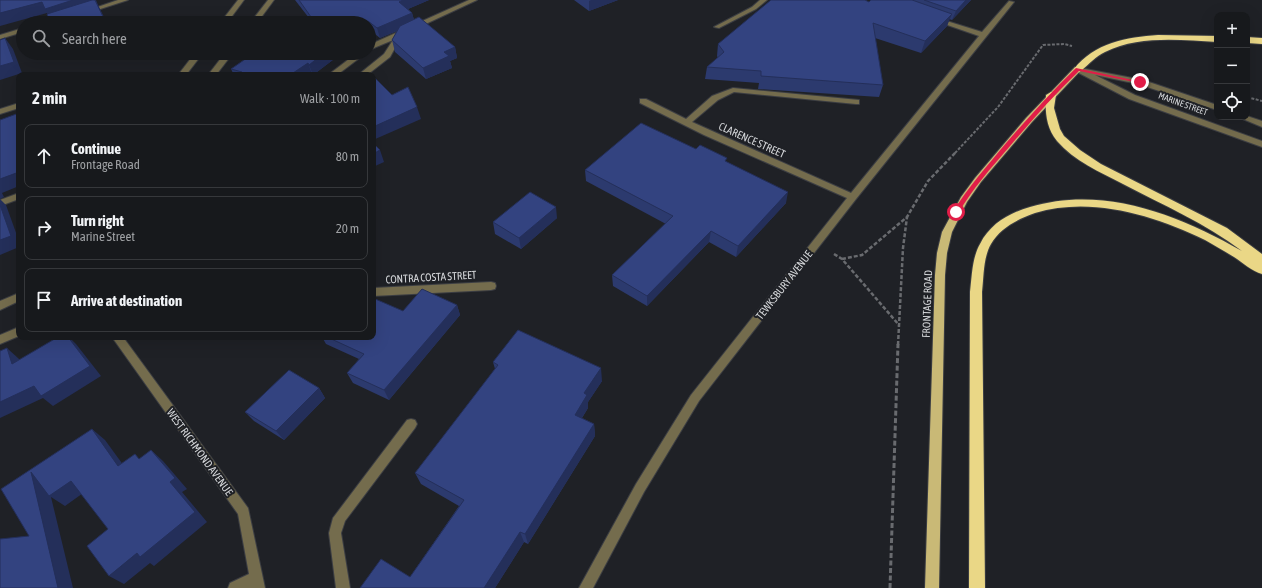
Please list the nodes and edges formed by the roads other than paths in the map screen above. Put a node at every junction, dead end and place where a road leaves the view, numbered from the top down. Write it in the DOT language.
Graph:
graph roads {
  1 [pos="125,0"];
  2 [pos="241,0"];
  3 [pos="271,0"];
  4 [pos="451,0"];
  5 [pos="474,0"];
  6 [pos="764,0"];
  7 [pos="1011,2"];
  8 [pos="459,5"];
  9 [pos="76,15"];
  10 [pos="924,15"];
  11 [pos="228,16"];
  12 [pos="258,16"];
  13 [pos="717,27"];
  14 [pos="16,32"];
  15 [pos="400,33"];
  16 [pos="982,35"];
  17 [pos="0,37"];
  18 [pos="1214,39"];
  19 [pos="1250,40"];
  20 [pos="1262,41"];
  21 [pos="376,45"];
  22 [pos="194,60"];
  23 [pos="224,60"];
  24 [pos="352,60"];
  25 [pos="1078,69"];
  26 [pos="184,72"];
  27 [pos="214,72"];
  28 [pos="336,72"];
  29 [pos="366,72"];
  30 [pos="1051,95"];
  31 [pos="643,101"];
  32 [pos="856,102"];
  33 [pos="16,106"];
  34 [pos="1214,107"];
  35 [pos="0,112"];
  36 [pos="1250,120"];
  37 [pos="686,123"];
  38 [pos="1262,124"];
  39 [pos="1262,144"];
  40 [pos="16,197"];
  41 [pos="853,197"];
  42 [pos="0,203"];
  43 [pos="1262,260"];
  44 [pos="1262,270"];
  45 [pos="491,286"];
  46 [pos="376,292"];
  47 [pos="16,298"];
  48 [pos="0,306"];
  49 [pos="16,332"];
  50 [pos="0,340"];
  51 [pos="119,340"];
  52 [pos="411,424"];
  53 [pos="257,583"];
  54 [pos="235,588"];
  55 [pos="343,588"];
  56 [pos="586,588"];
  57 [pos="932,588"];
  58 [pos="976,588"];
  1 -- 9 [label="street"];
  2 -- 11 [label="street"];
  3 -- 12 [label="street"];
  4 -- 8 [label="street"];
  5 -- 8 [label="street"];
  6 -- 13 [label="street"];
  7 -- 16 [label="street, TEWKSBURY AVENUE"];
  8 -- 15 [label="street"];
  10 -- 16 [label="street"];
  14 -- 17 [label="street"];
  15 -- 21 [label="street"];
  15 -- 29 [label="street"];
  16 -- 41 [label="street, TEWKSBURY AVENUE"];
  18 -- 25 [label="highway"];
  19 -- 20 [label="highway"];
  22 -- 26 [label="street"];
  23 -- 27 [label="street"];
  24 -- 28 [label="street"];
  25 -- 30 [label="main road, FRONTAGE ROAD"];
  25 -- 34 [label="street, MARINE STREET"];
  25 -- 39 [label="street, MARINE STREET"];
  30 -- 43 [label="highway"];
  30 -- 57 [label="main road, FRONTAGE ROAD"];
  31 -- 37 [label="street, CLARENCE STREET"];
  32 -- 37 [label="street"];
  33 -- 35 [label="street"];
  36 -- 38 [label="street"];
  37 -- 41 [label="street, CLARENCE STREET"];
  40 -- 42 [label="street"];
  41 -- 56 [label="street, TEWKSBURY AVENUE"];
  44 -- 58 [label="highway"];
  45 -- 46 [label="street, CONTRA COSTA STREET"];
  47 -- 48 [label="street"];
  49 -- 50 [label="street"];
  51 -- 53 [label="street, WEST RICHMOND AVENUE"];
  52 -- 55 [label="street"];
  53 -- 54 [label="street, WEST RICHMOND AVENUE"];
}
